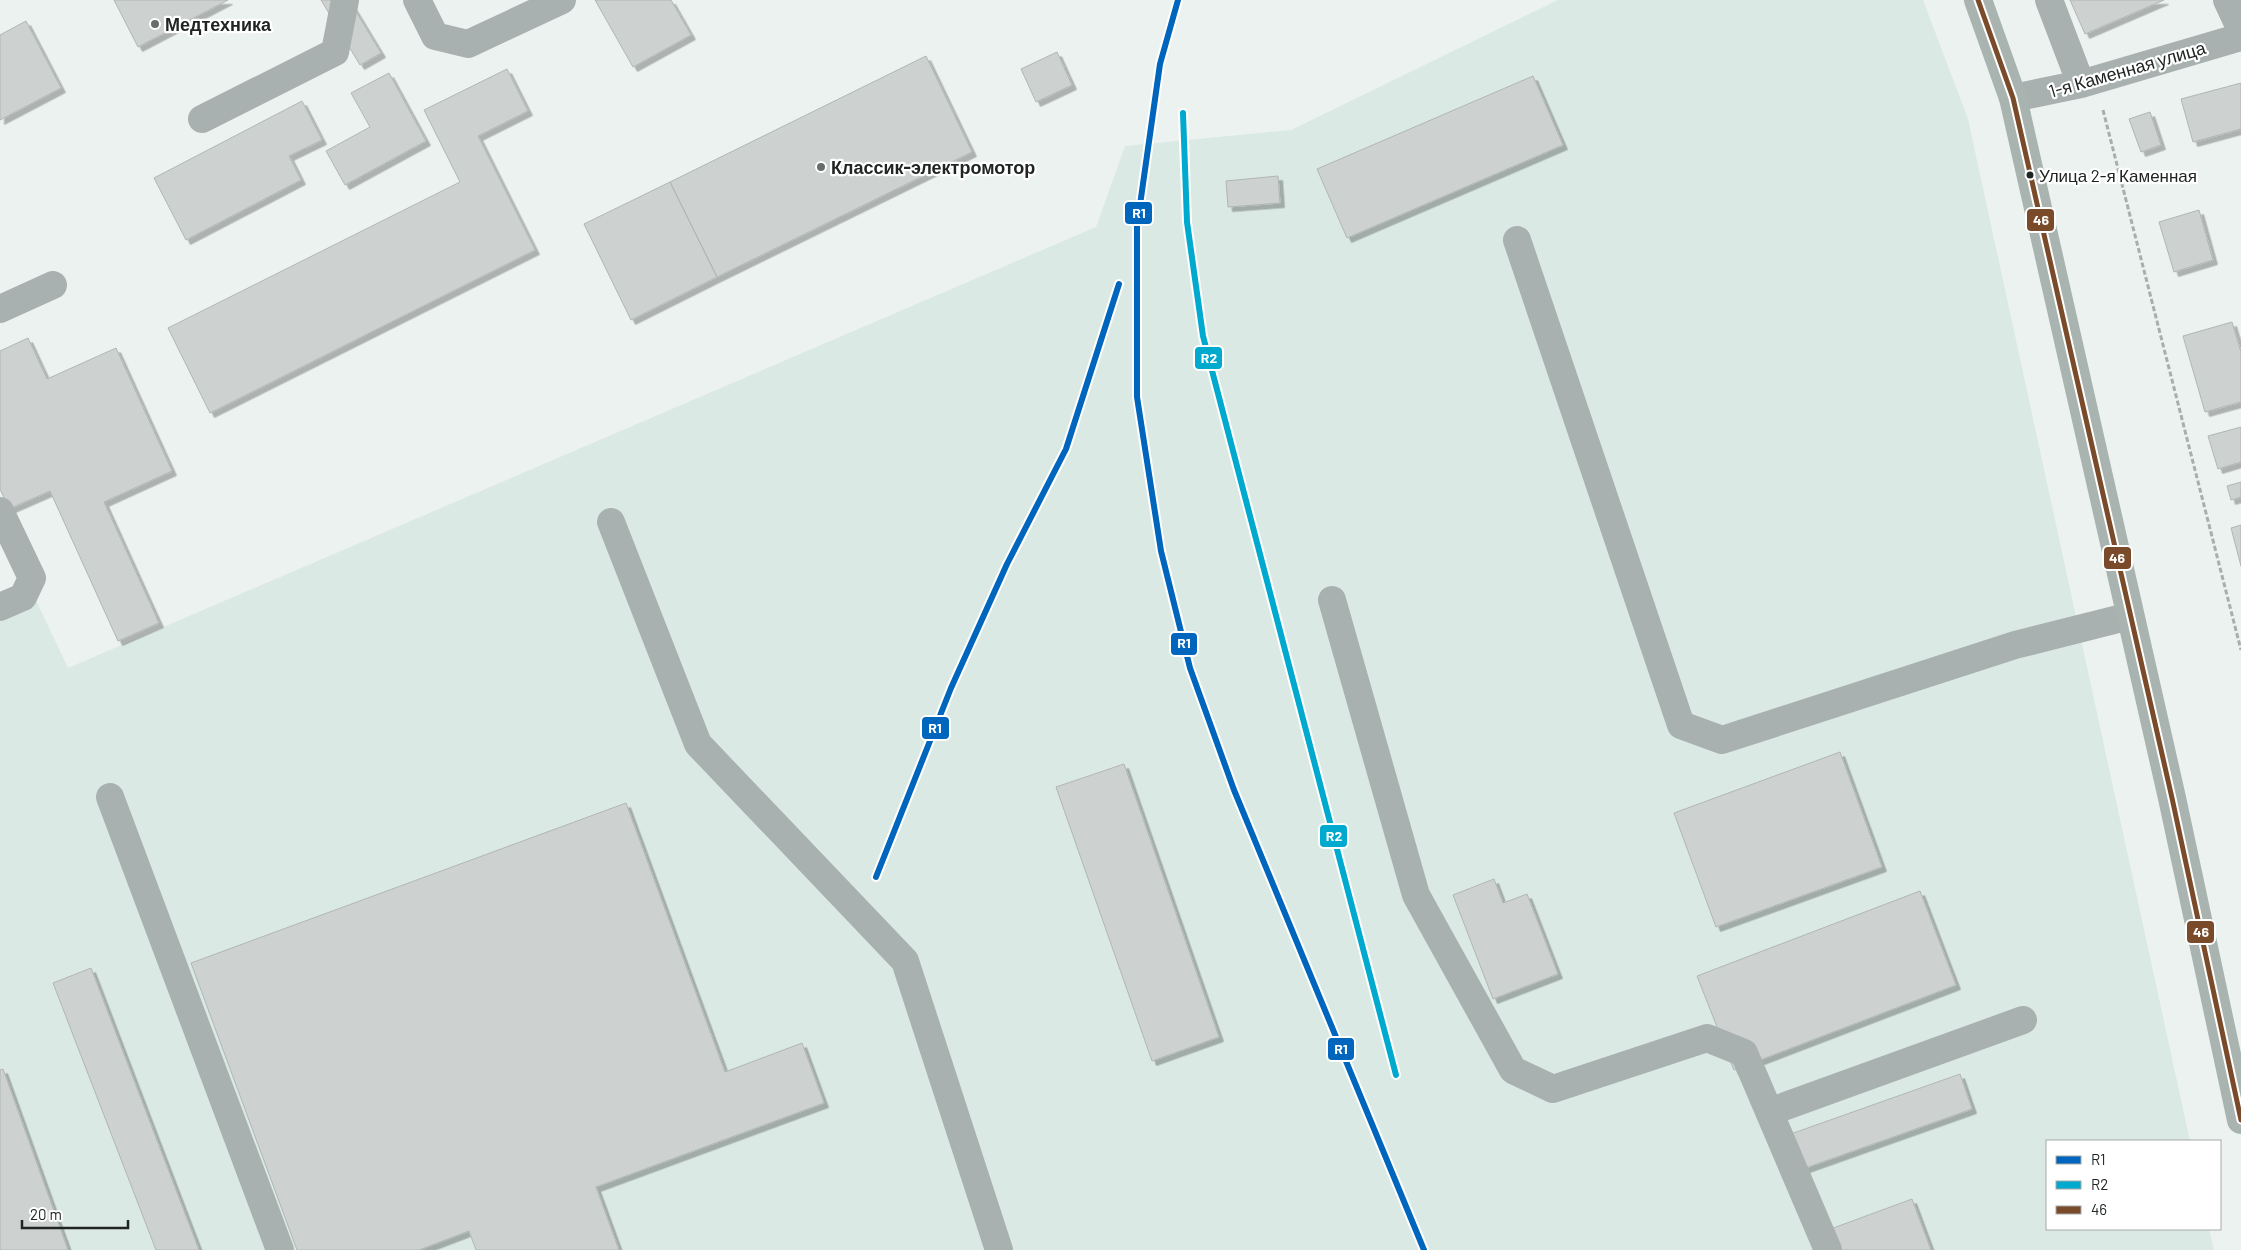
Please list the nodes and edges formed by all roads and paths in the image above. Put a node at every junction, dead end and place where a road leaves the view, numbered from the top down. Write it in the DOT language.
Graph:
graph roads {
  1 [pos="346,0"];
  2 [pos="417,0"];
  3 [pos="562,0"];
  4 [pos="1978,0"];
  5 [pos="2049,0"];
  6 [pos="2227,0"];
  7 [pos="2241,30"];
  8 [pos="2241,36"];
  9 [pos="2088,81"];
  10 [pos="2013,98"];
  11 [pos="202,119"];
  12 [pos="1517,240"];
  13 [pos="53,284"];
  14 [pos="0,309"];
  15 [pos="0,511"];
  16 [pos="611,522"];
  17 [pos="1332,600"];
  18 [pos="0,607"];
  19 [pos="2130,616"];
  20 [pos="2241,650"];
  21 [pos="110,797"];
  22 [pos="2023,1020"];
  23 [pos="1769,1112"];
  24 [pos="2241,1120"];
  25 [pos="280,1250"];
  26 [pos="999,1250"];
  27 [pos="1828,1250"];
  1 -- 11 [label="street"];
  2 -- 3 [label="street"];
  4 -- 10 [label="main road"];
  5 -- 9 [label="street"];
  6 -- 7 [label="street"];
  8 -- 9 [label="street, 1-я Каменная улица"];
  9 -- 10 [label="street, 1-я Каменная улица"];
  9 -- 20 [label="path"];
  10 -- 19 [label="main road"];
  12 -- 19 [label="street"];
  13 -- 14 [label="street"];
  15 -- 18 [label="street"];
  16 -- 26 [label="street"];
  17 -- 23 [label="street"];
  19 -- 24 [label="main road"];
  21 -- 25 [label="street"];
  22 -- 23 [label="street"];
  23 -- 27 [label="street"];
}
